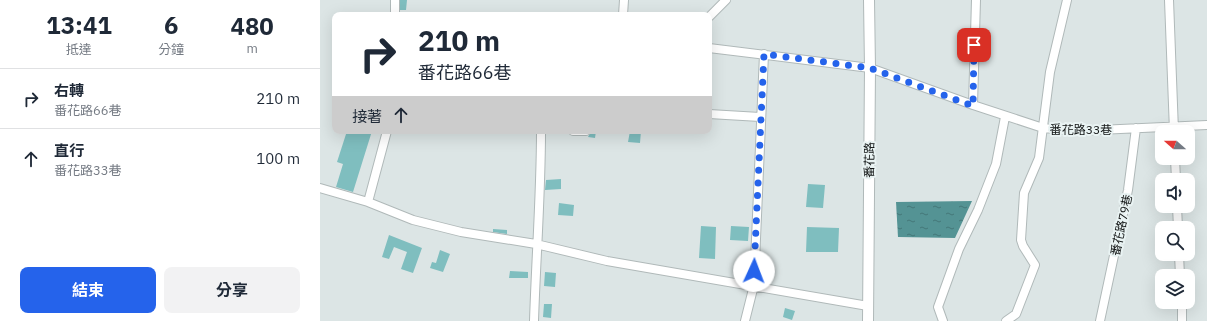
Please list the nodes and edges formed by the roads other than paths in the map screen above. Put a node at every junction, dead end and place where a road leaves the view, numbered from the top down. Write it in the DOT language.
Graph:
graph roads {
  1 [pos="395,0"];
  2 [pos="624,0"];
  3 [pos="726,0"];
  4 [pos="869,0"];
  5 [pos="976,0"];
  6 [pos="1067,0"];
  7 [pos="1169,0"];
  8 [pos="395,12"];
  9 [pos="623,12"];
  10 [pos="712,14"];
  11 [pos="712,48"];
  12 [pos="764,54"];
  13 [pos="870,68"];
  14 [pos="973,106"];
  15 [pos="712,114"];
  16 [pos="760,117"];
  17 [pos="1006,117"];
  18 [pos="1174,125"];
  19 [pos="1207,125"];
  20 [pos="1195,126"];
  21 [pos="1043,128"];
  22 [pos="1136,128"];
  23 [pos="1155,128"];
  24 [pos="386,134"];
  25 [pos="541,134"];
  26 [pos="320,188"];
  27 [pos="368,202"];
  28 [pos="536,244"];
  29 [pos="754,285"];
  30 [pos="868,306"];
  31 [pos="1182,309"];
  32 [pos="534,321"];
  33 [pos="745,321"];
  34 [pos="868,321"];
  35 [pos="942,321"];
  36 [pos="1006,321"];
  37 [pos="1100,321"];
  38 [pos="1182,321"];
  1 -- 8 [label="street"];
  2 -- 9 [label="street"];
  3 -- 10 [label="street"];
  4 -- 13 [label="main road, 番花路"];
  5 -- 14 [label="street"];
  6 -- 21 [label="street"];
  7 -- 18 [label="street"];
  11 -- 12 [label="street, 番花路33巷"];
  12 -- 13 [label="street, 番花路33巷"];
  12 -- 16 [label="street"];
  13 -- 14 [label="street, 番花路33巷"];
  13 -- 30 [label="main road, 番花路"];
  14 -- 17 [label="street, 番花路33巷"];
  15 -- 16 [label="street"];
  16 -- 29 [label="street"];
  17 -- 21 [label="street, 番花路33巷"];
  17 -- 35 [label="street"];
  19 -- 20 [label="street, 番花路33巷"];
  21 -- 22 [label="street, 番花路33巷"];
  21 -- 36 [label="street"];
  22 -- 23 [label="street, 番花路33巷"];
  22 -- 37 [label="street, 番花路79巷"];
  24 -- 27 [label="street"];
  25 -- 28 [label="street"];
  26 -- 27 [label="street"];
  27 -- 28 [label="street"];
  28 -- 29 [label="street"];
  28 -- 32 [label="street"];
  29 -- 30 [label="street"];
  29 -- 33 [label="street"];
  30 -- 34 [label="main road, 番花路"];
  31 -- 38 [label="street"];
}
